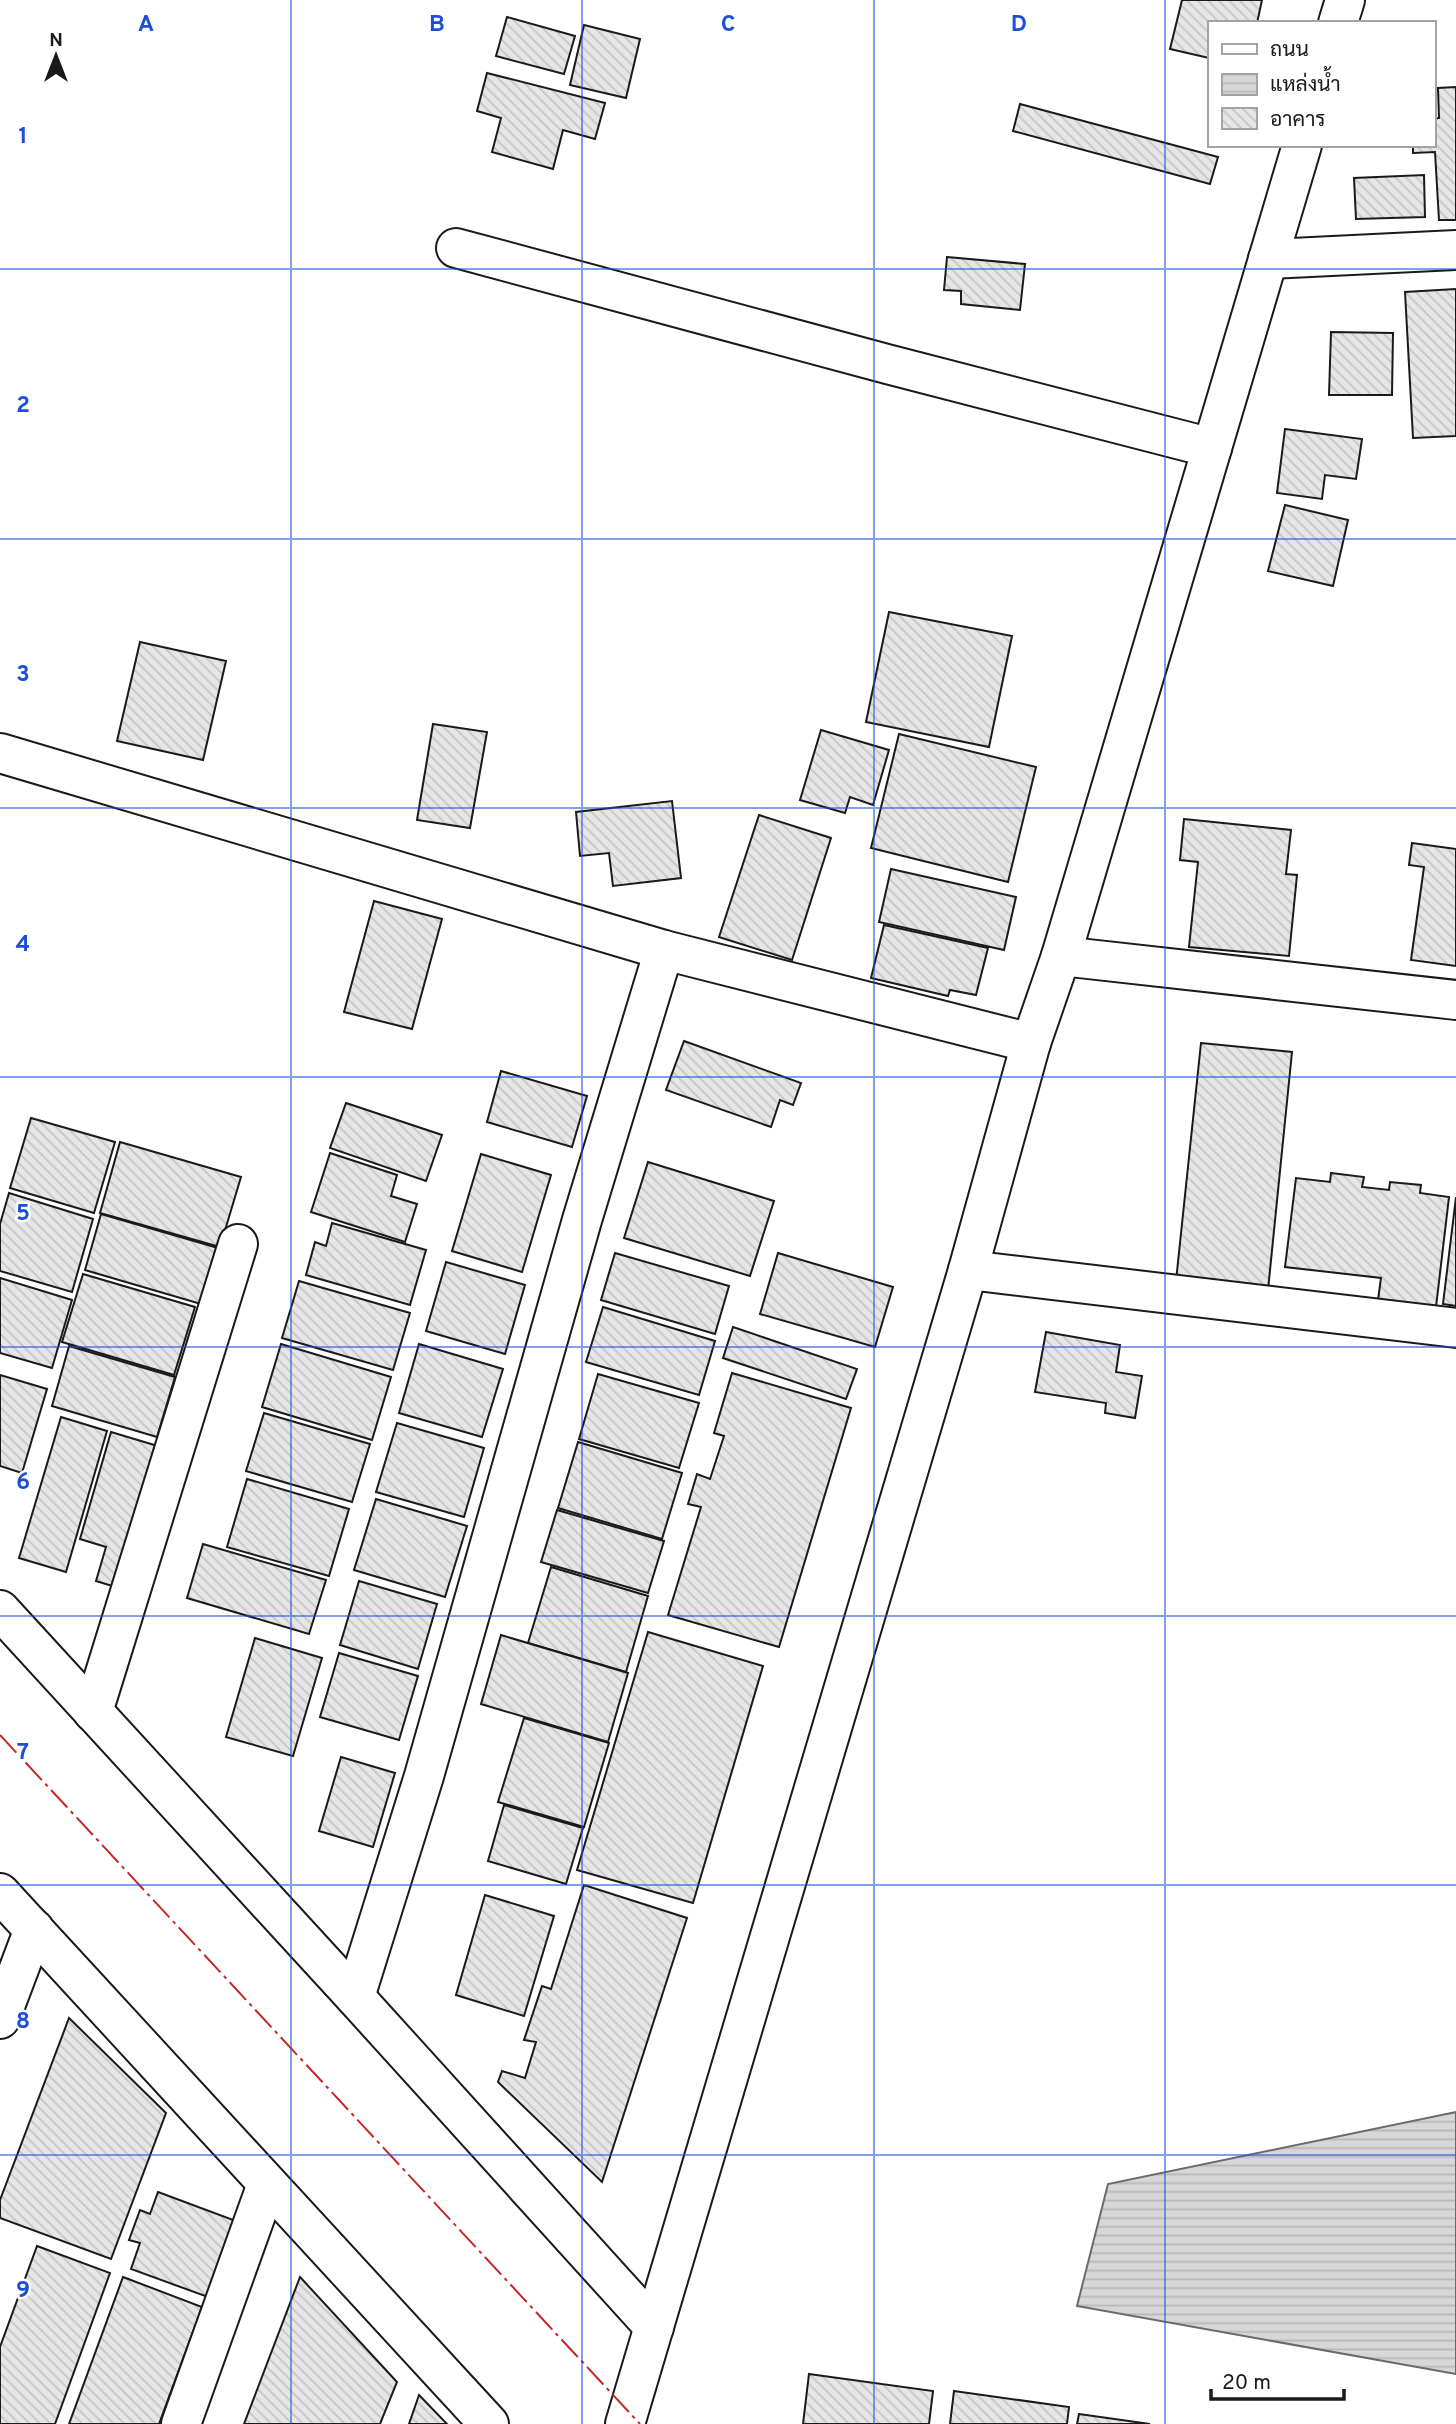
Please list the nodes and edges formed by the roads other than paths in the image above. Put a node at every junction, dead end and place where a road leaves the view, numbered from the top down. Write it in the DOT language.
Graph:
graph roads {
  1 [pos="1345,0"];
  2 [pos="1339,21"];
  3 [pos="1301,147"];
  4 [pos="456,248"];
  5 [pos="1456,250"];
  6 [pos="1268,260"];
  7 [pos="1212,448"];
  8 [pos="0,753"];
  9 [pos="664,950"];
  10 [pos="1061,956"];
  11 [pos="1456,1000"];
  12 [pos="1031,1043"];
  13 [pos="238,1244"];
  14 [pos="968,1270"];
  15 [pos="1456,1328"];
  16 [pos="0,1610"];
  17 [pos="93,1712"];
  18 [pos="0,1893"];
  19 [pos="34,1929"];
  20 [pos="355,1997"];
  21 [pos="0,2019"];
  22 [pos="267,2184"];
  23 [pos="654,2327"];
  24 [pos="181,2424"];
  25 [pos="489,2424"];
  26 [pos="625,2424"];
  1 -- 2 [label="street"];
  3 -- 6 [label="street"];
  4 -- 7 [label="street"];
  5 -- 6 [label="street"];
  6 -- 7 [label="street"];
  7 -- 10 [label="street"];
  8 -- 9 [label="street"];
  9 -- 12 [label="street"];
  9 -- 20 [label="street"];
  10 -- 11 [label="street"];
  10 -- 12 [label="street"];
  12 -- 14 [label="street"];
  13 -- 17 [label="street"];
  14 -- 15 [label="street"];
  14 -- 23 [label="street"];
  16 -- 17 [label="street"];
  17 -- 20 [label="street"];
  18 -- 19 [label="street"];
  19 -- 21 [label="street"];
  19 -- 22 [label="street"];
  20 -- 23 [label="street"];
  22 -- 24 [label="street"];
  22 -- 25 [label="street"];
  23 -- 26 [label="street"];
}
